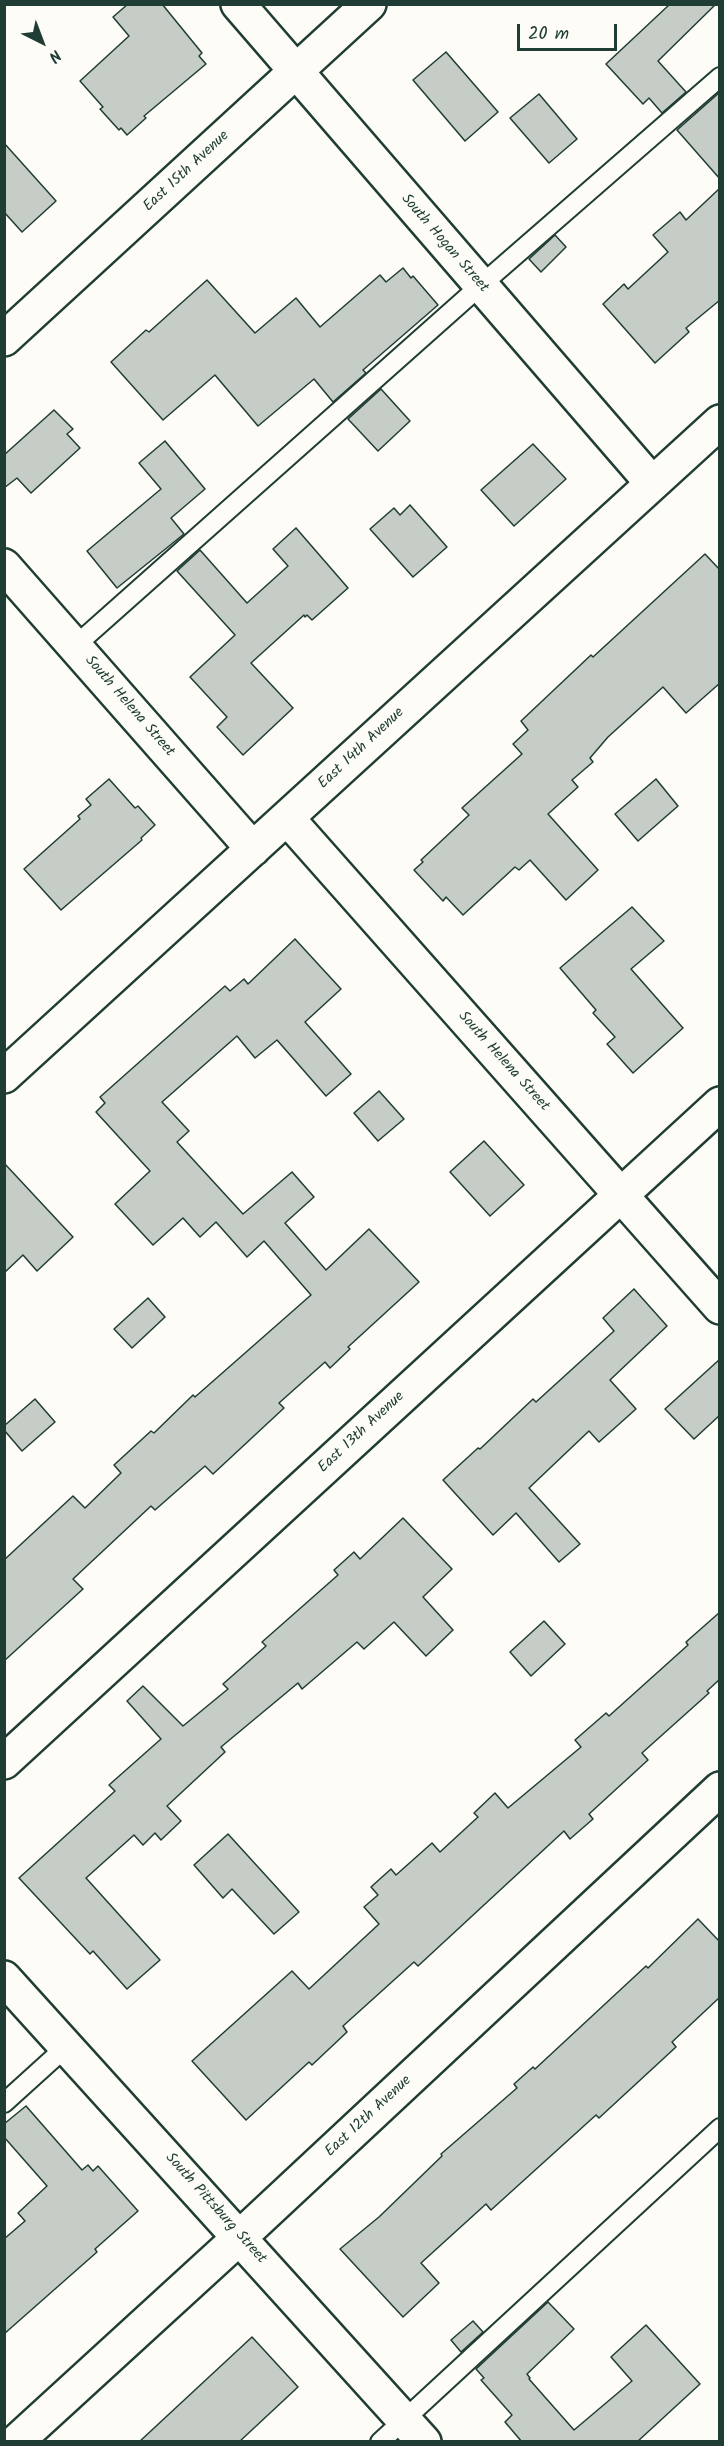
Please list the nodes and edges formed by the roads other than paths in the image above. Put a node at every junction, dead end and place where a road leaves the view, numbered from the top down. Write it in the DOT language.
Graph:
graph roads {
  1 [pos="238,4"];
  2 [pos="369,4"];
  3 [pos="296,71"];
  4 [pos="720,77"];
  5 [pos="480,286"];
  6 [pos="4,339"];
  7 [pos="720,422"];
  8 [pos="652,483"];
  9 [pos="4,566"];
  10 [pos="75,646"];
  11 [pos="286,818"];
  12 [pos="253,849"];
  13 [pos="4,1076"];
  14 [pos="720,1104"];
  15 [pos="620,1194"];
  16 [pos="720,1307"];
  17 [pos="4,1762"];
  18 [pos="720,1789"];
  19 [pos="4,1978"];
  20 [pos="67,2046"];
  21 [pos="4,2103"];
  22 [pos="720,2128"];
  23 [pos="240,2237"];
  24 [pos="414,2431"];
  25 [pos="16,2442"];
  26 [pos="380,2442"];
  1 -- 3 [label="street, South Hogan Street"];
  2 -- 3 [label="street, East 15th Avenue"];
  3 -- 5 [label="street, South Hogan Street"];
  3 -- 6 [label="street, East 15th Avenue"];
  4 -- 5 [label="lane"];
  5 -- 8 [label="street, South Hogan Street"];
  5 -- 10 [label="lane"];
  7 -- 8 [label="street, East 14th Avenue"];
  8 -- 11 [label="street, East 14th Avenue"];
  9 -- 10 [label="street, South Helena Street"];
  10 -- 12 [label="street, South Helena Street"];
  11 -- 12 [label="street, East 14th Avenue"];
  11 -- 15 [label="street, South Helena Street"];
  12 -- 13 [label="street, East 14th Avenue"];
  14 -- 15 [label="street, East 13th Avenue"];
  15 -- 16 [label="street, South Helena Street"];
  15 -- 17 [label="street, East 13th Avenue"];
  18 -- 23 [label="street, East 12th Avenue"];
  19 -- 20 [label="street, South Pittsburg Street"];
  20 -- 21 [label="lane"];
  20 -- 23 [label="street, South Pittsburg Street"];
  22 -- 24 [label="lane"];
  23 -- 24 [label="street, South Pittsburg Street"];
  23 -- 25 [label="street, East 12th Avenue"];
  24 -- 26 [label="lane"];
}
